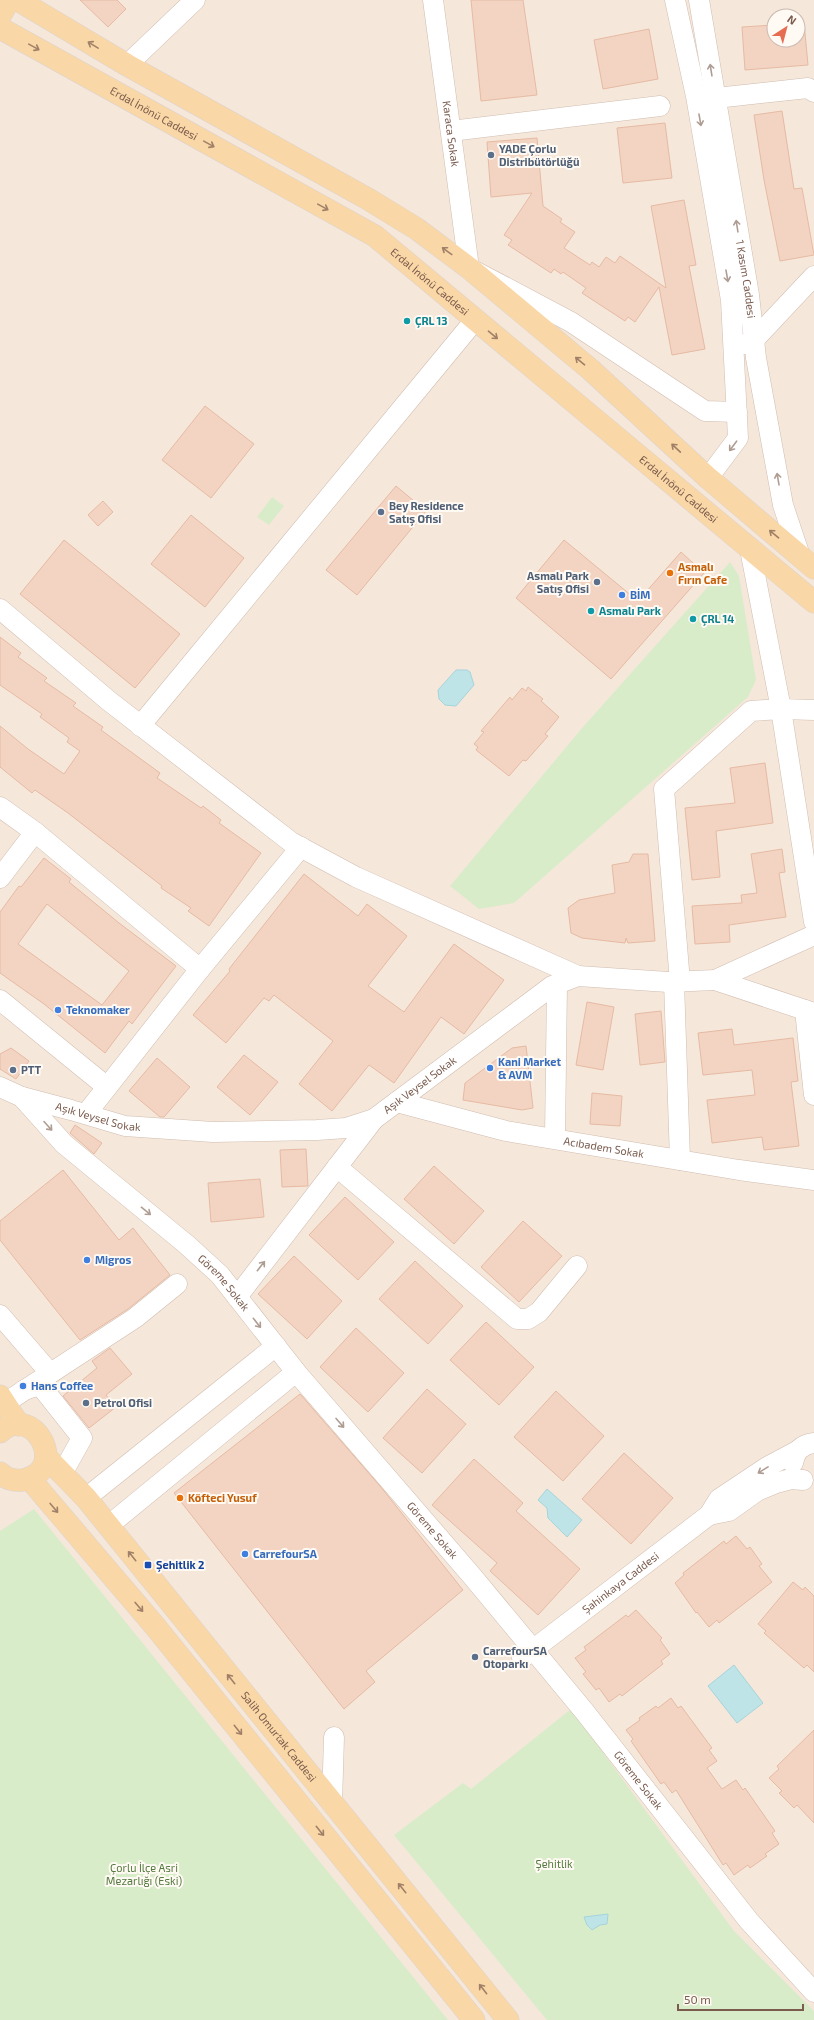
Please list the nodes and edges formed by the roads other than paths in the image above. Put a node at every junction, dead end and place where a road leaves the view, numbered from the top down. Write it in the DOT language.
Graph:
graph roads {
  1 [pos="9,0"];
  2 [pos="18,0"];
  3 [pos="195,0"];
  4 [pos="433,0"];
  5 [pos="675,0"];
  6 [pos="699,0"];
  7 [pos="0,16"];
  8 [pos="0,28"];
  9 [pos="127,65"];
  10 [pos="814,92"];
  11 [pos="716,98"];
  12 [pos="660,106"];
  13 [pos="451,131"];
  14 [pos="469,268"];
  15 [pos="814,276"];
  16 [pos="475,320"];
  17 [pos="754,340"];
  18 [pos="734,352"];
  19 [pos="737,412"];
  20 [pos="708,478"];
  21 [pos="750,549"];
  22 [pos="807,562"];
  23 [pos="814,602"];
  24 [pos="0,609"];
  25 [pos="781,708"];
  26 [pos="814,710"];
  27 [pos="140,726"];
  28 [pos="0,807"];
  29 [pos="35,832"];
  30 [pos="301,847"];
  31 [pos="0,878"];
  32 [pos="814,922"];
  33 [pos="814,935"];
  34 [pos="200,969"];
  35 [pos="578,976"];
  36 [pos="715,980"];
  37 [pos="677,982"];
  38 [pos="557,984"];
  39 [pos="0,1000"];
  40 [pos="810,1011"];
  41 [pos="0,1087"];
  42 [pos="107,1087"];
  43 [pos="814,1095"];
  44 [pos="22,1098"];
  45 [pos="397,1102"];
  46 [pos="86,1114"];
  47 [pos="374,1119"];
  48 [pos="555,1138"];
  49 [pos="680,1160"];
  50 [pos="337,1167"];
  51 [pos="814,1180"];
  52 [pos="577,1266"];
  53 [pos="177,1284"];
  54 [pos="237,1297"];
  55 [pos="0,1315"];
  56 [pos="276,1346"];
  57 [pos="296,1372"];
  58 [pos="50,1373"];
  59 [pos="9,1397"];
  60 [pos="814,1426"];
  61 [pos="10,1428"];
  62 [pos="804,1447"];
  63 [pos="46,1457"];
  64 [pos="63,1472"];
  65 [pos="10,1479"];
  66 [pos="810,1483"];
  67 [pos="86,1498"];
  68 [pos="709,1515"];
  69 [pos="108,1526"];
  70 [pos="528,1654"];
  71 [pos="334,1737"];
  72 [pos="332,1804"];
  73 [pos="814,1992"];
  74 [pos="474,2020"];
  75 [pos="508,2020"];
  1 -- 7 [label="main road"];
  9 -- 2 [label="main road, one-way"];
  3 -- 9 [label="street"];
  4 -- 13 [label="street, Karaca Sokak"];
  5 -- 18 [label="street, 1 Kasım Caddesi, one-way"];
  11 -- 6 [label="street, 1 Kasım Caddesi, one-way"];
  8 -- 16 [label="main road, Erdal İnönü Caddesi, one-way"];
  14 -- 9 [label="main road, one-way"];
  10 -- 11 [label="street"];
  17 -- 11 [label="street, 1 Kasım Caddesi, one-way"];
  12 -- 13 [label="street"];
  13 -- 14 [label="street, Karaca Sokak"];
  14 -- 19 [label="street"];
  20 -- 14 [label="main road, one-way"];
  15 -- 17 [label="street"];
  16 -- 21 [label="main road, Erdal İnönü Caddesi, one-way"];
  16 -- 27 [label="street"];
  17 -- 18 [label="street"];
  22 -- 17 [label="street, 1 Kasım Caddesi, one-way"];
  18 -- 19 [label="street, 1 Kasım Caddesi"];
  19 -- 20 [label="street, 1 Kasım Caddesi, one-way"];
  22 -- 20 [label="main road, one-way"];
  21 -- 23 [label="main road, Erdal İnönü Caddesi"];
  21 -- 25 [label="street"];
  24 -- 27 [label="street"];
  25 -- 26 [label="street"];
  25 -- 32 [label="street"];
  25 -- 37 [label="street"];
  27 -- 30 [label="street"];
  28 -- 29 [label="street"];
  29 -- 31 [label="street"];
  29 -- 34 [label="street"];
  30 -- 34 [label="street"];
  30 -- 35 [label="street"];
  33 -- 36 [label="street, Aşık Veysel Sokak"];
  34 -- 42 [label="street"];
  35 -- 37 [label="street, Aşık Veysel Sokak"];
  35 -- 38 [label="street, Aşık Veysel Sokak"];
  36 -- 37 [label="street, Aşık Veysel Sokak"];
  36 -- 40 [label="street"];
  37 -- 49 [label="street"];
  38 -- 45 [label="street, Aşık Veysel Sokak"];
  38 -- 48 [label="street"];
  39 -- 42 [label="street"];
  40 -- 43 [label="street"];
  41 -- 44 [label="street, Aşık Veysel Sokak"];
  42 -- 46 [label="street"];
  44 -- 46 [label="street, Aşık Veysel Sokak"];
  44 -- 54 [label="street, Göreme Sokak, one-way"];
  45 -- 47 [label="street, Aşık Veysel Sokak"];
  45 -- 48 [label="street, Acıbadem Sokak"];
  46 -- 47 [label="street, Aşık Veysel Sokak"];
  47 -- 50 [label="street"];
  48 -- 49 [label="street, Acıbadem Sokak"];
  49 -- 51 [label="street, Acıbadem Sokak"];
  50 -- 52 [label="street"];
  54 -- 50 [label="street, one-way"];
  53 -- 58 [label="street"];
  54 -- 56 [label="street, Göreme Sokak, one-way"];
  55 -- 58 [label="street"];
  56 -- 57 [label="street, Göreme Sokak"];
  56 -- 67 [label="street"];
  57 -- 69 [label="street"];
  57 -- 70 [label="street, Göreme Sokak, one-way"];
  58 -- 59 [label="street"];
  59 -- 61 [label="main road"];
  59 -- 64 [label="street"];
  60 -- 62 [label="street"];
  61 -- 63 [label="main road"];
  62 -- 66 [label="street"];
  62 -- 68 [label="street, one-way"];
  63 -- 64 [label="main road, Salih Omurtak Caddesi"];
  63 -- 65 [label="main road"];
  64 -- 67 [label="main road, Salih Omurtak Caddesi"];
  65 -- 74 [label="main road, one-way"];
  66 -- 68 [label="street"];
  67 -- 69 [label="main road, Salih Omurtak Caddesi"];
  68 -- 70 [label="street, Şahinkaya Caddesi"];
  72 -- 69 [label="main road, Salih Omurtak Caddesi, one-way"];
  70 -- 73 [label="street, Göreme Sokak"];
  71 -- 72 [label="street"];
  75 -- 72 [label="main road, Salih Omurtak Caddesi, one-way"];
}
